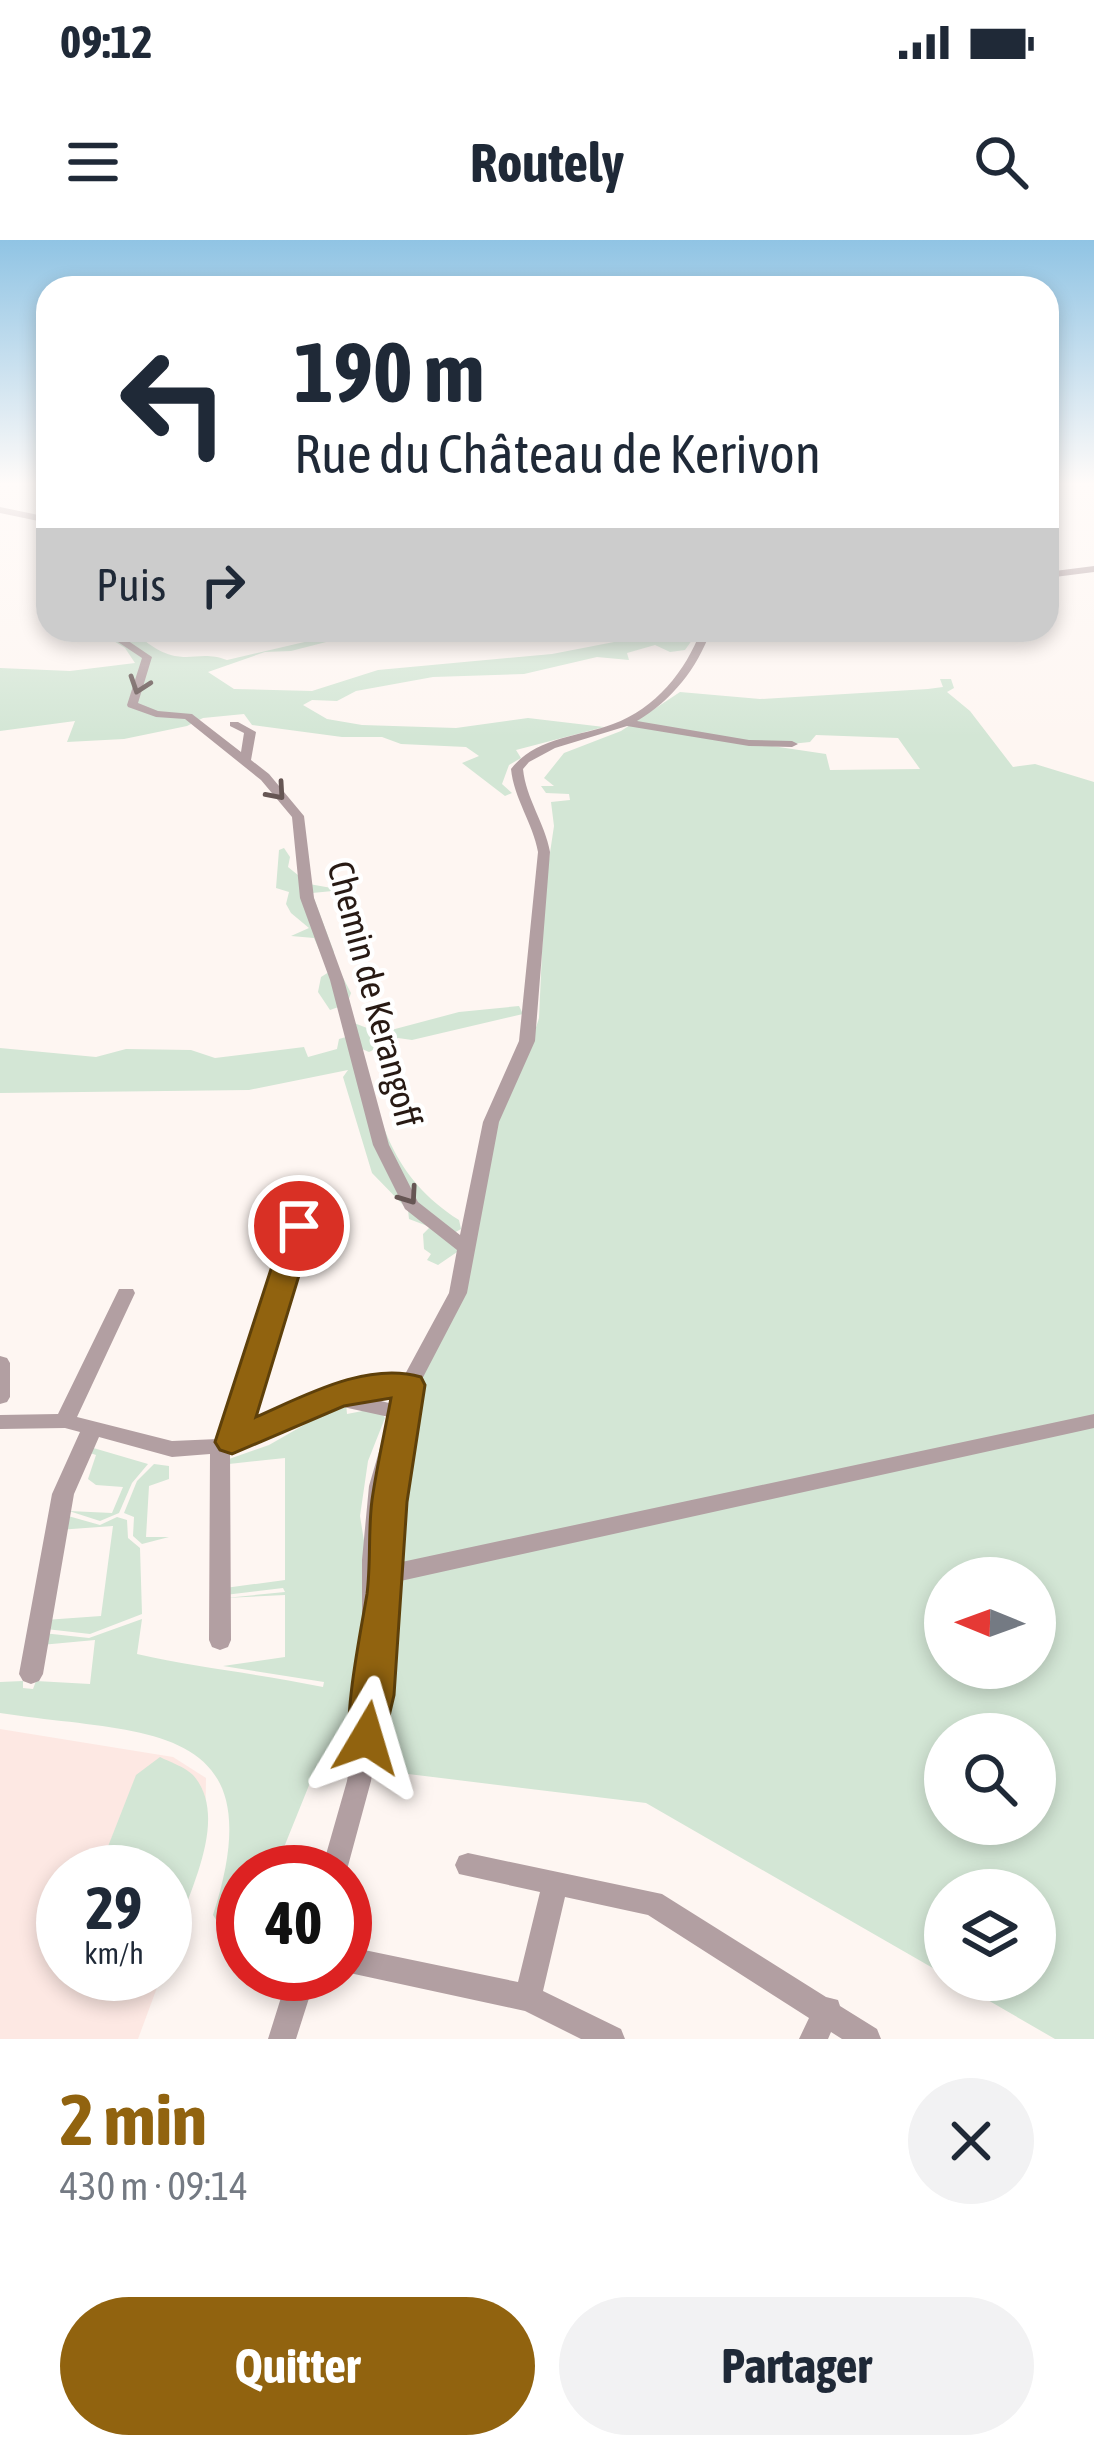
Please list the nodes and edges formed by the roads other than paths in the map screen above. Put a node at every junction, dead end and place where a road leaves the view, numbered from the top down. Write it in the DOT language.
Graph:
graph roads {
  1 [pos="1094,569"];
  2 [pos="1059,573"];
  3 [pos="124,642"];
  4 [pos="700,642"];
  5 [pos="626,723"];
  6 [pos="234,724"];
  7 [pos="793,744"];
  8 [pos="245,761"];
  9 [pos="299,1226"];
  10 [pos="467,1249"];
  11 [pos="126,1293"];
  12 [pos="0,1363"];
  13 [pos="409,1385"];
  14 [pos="0,1397"];
  15 [pos="333,1397"];
  16 [pos="398,1412"];
  17 [pos="65,1421"];
  18 [pos="1094,1421"];
  19 [pos="0,1422"];
  20 [pos="93,1427"];
  21 [pos="226,1444"];
  22 [pos="385,1575"];
  23 [pos="220,1640"];
  24 [pos="374,1648"];
  25 [pos="31,1674"];
  26 [pos="341,1845"];
  27 [pos="468,1865"];
  28 [pos="555,1886"];
  29 [pos="372,1965"];
  30 [pos="528,1998"];
  31 [pos="295,2001"];
  32 [pos="828,2010"];
  33 [pos="281,2039"];
  34 [pos="611,2039"];
  35 [pos="812,2039"];
  36 [pos="867,2039"];
  1 -- 2 [label="street"];
  3 -- 8 [label="street, Chemin de Kerangoff, one-way"];
  4 -- 5 [label="street"];
  5 -- 7 [label="street"];
  5 -- 10 [label="street"];
  6 -- 8 [label="street"];
  8 -- 10 [label="street, Chemin de Kerangoff, one-way"];
  9 -- 21 [label="street"];
  10 -- 13 [label="street"];
  11 -- 17 [label="street"];
  12 -- 14 [label="street"];
  13 -- 15 [label="street"];
  13 -- 16 [label="street"];
  13 -- 22 [label="street"];
  15 -- 16 [label="street"];
  15 -- 21 [label="street"];
  16 -- 24 [label="street"];
  17 -- 19 [label="street"];
  17 -- 20 [label="street"];
  18 -- 22 [label="street"];
  20 -- 21 [label="street"];
  20 -- 25 [label="street"];
  21 -- 23 [label="street"];
  22 -- 24 [label="street"];
  24 -- 26 [label="street"];
  27 -- 28 [label="street"];
  28 -- 30 [label="street"];
  28 -- 32 [label="street"];
  29 -- 30 [label="street"];
  30 -- 34 [label="street"];
  31 -- 33 [label="street"];
  32 -- 35 [label="street"];
  32 -- 36 [label="street"];
}
